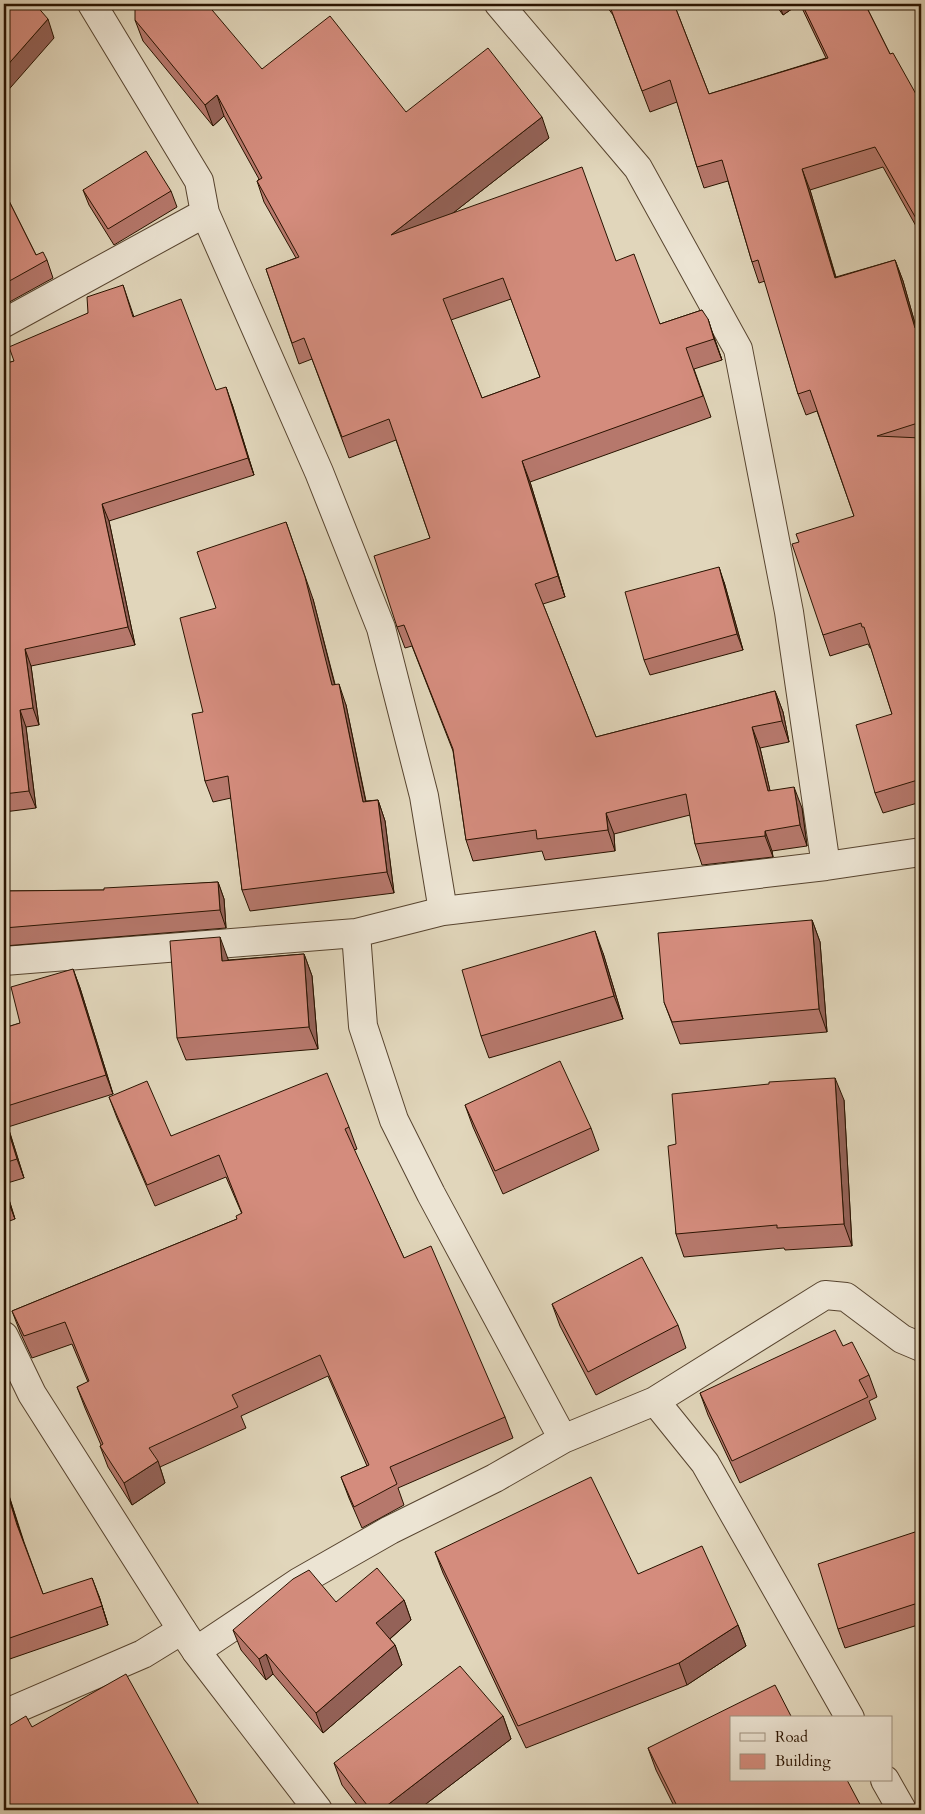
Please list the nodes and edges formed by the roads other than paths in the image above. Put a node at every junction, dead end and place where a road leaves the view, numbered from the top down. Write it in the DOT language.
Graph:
graph roads {
  1 [pos="92,4"];
  2 [pos="499,4"];
  3 [pos="205,213"];
  4 [pos="4,323"];
  5 [pos="921,852"];
  6 [pos="826,866"];
  7 [pos="443,911"];
  8 [pos="356,933"];
  9 [pos="4,961"];
  10 [pos="4,1336"];
  11 [pos="921,1347"];
  12 [pos="655,1401"];
  13 [pos="563,1439"];
  14 [pos="189,1641"];
  15 [pos="4,1714"];
  16 [pos="849,1716"];
  17 [pos="886,1782"];
  18 [pos="318,1810"];
  19 [pos="902,1810"];
  1 -- 3 [label="street"];
  2 -- 6 [label="street"];
  3 -- 4 [label="street"];
  3 -- 7 [label="street"];
  5 -- 6 [label="street"];
  6 -- 7 [label="street"];
  7 -- 8 [label="street"];
  8 -- 9 [label="street"];
  8 -- 13 [label="street"];
  10 -- 14 [label="street"];
  11 -- 12 [label="street"];
  12 -- 13 [label="street"];
  12 -- 16 [label="street"];
  13 -- 14 [label="street"];
  14 -- 15 [label="street"];
  14 -- 18 [label="street"];
  17 -- 19 [label="street"];
}
